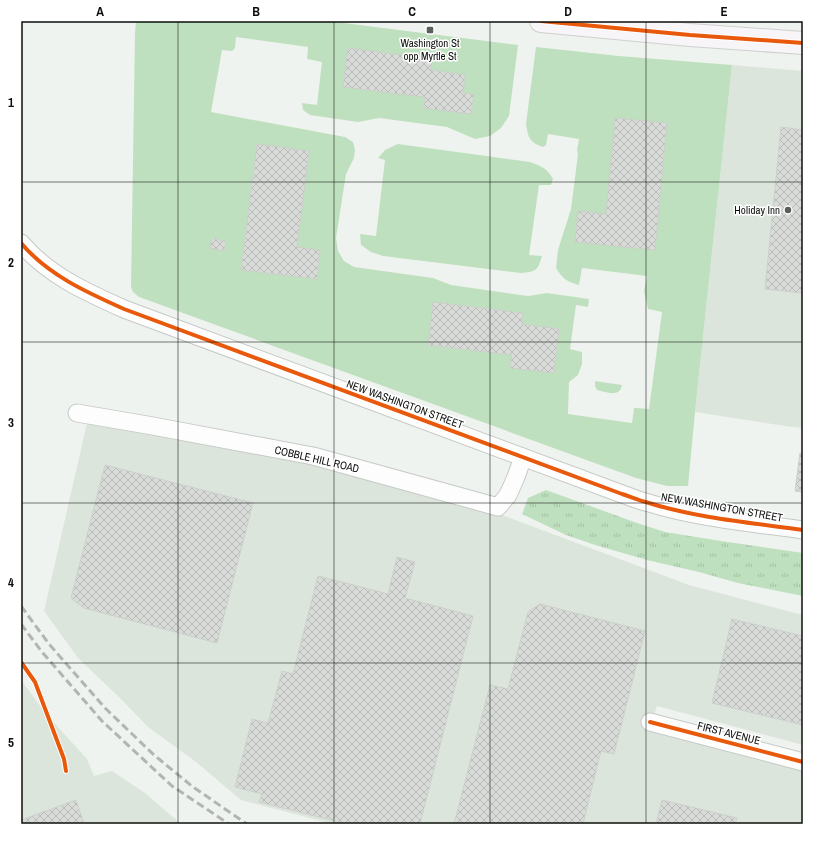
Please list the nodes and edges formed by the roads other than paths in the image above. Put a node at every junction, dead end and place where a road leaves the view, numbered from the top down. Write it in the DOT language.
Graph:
graph roads {
  1 [pos="542,21"];
  2 [pos="691,28"];
  3 [pos="803,43"];
  4 [pos="21,243"];
  5 [pos="77,413"];
  6 [pos="522,457"];
  7 [pos="803,530"];
  8 [pos="650,722"];
  9 [pos="803,762"];
  1 -- 2 [label="main road"];
  2 -- 3 [label="main road"];
  4 -- 6 [label="street, NEW WASHINGTON STREET"];
  5 -- 6 [label="street, COBBLE HILL ROAD"];
  6 -- 7 [label="street, NEW WASHINGTON STREET"];
  8 -- 9 [label="street, FIRST AVENUE"];
}
